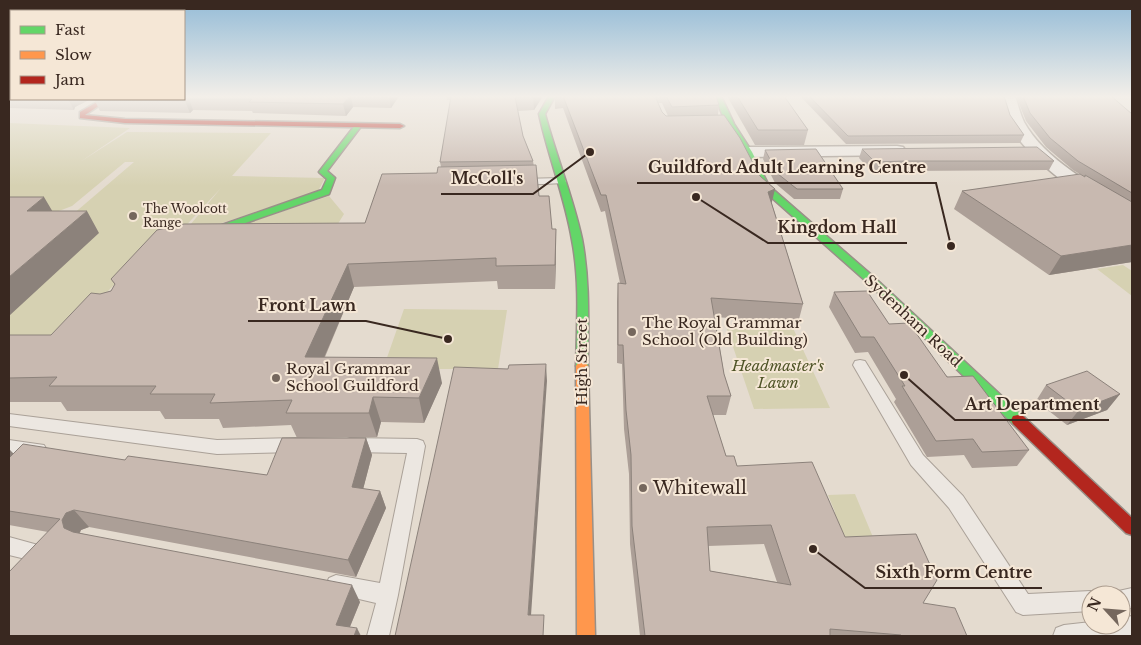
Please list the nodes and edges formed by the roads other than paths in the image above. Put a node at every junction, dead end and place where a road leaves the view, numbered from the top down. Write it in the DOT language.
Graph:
graph roads {
  1 [pos="357,126"];
  2 [pos="545,126"];
  3 [pos="727,126"];
  4 [pos="1018,126"];
  5 [pos="1017,150"];
  6 [pos="1037,150"];
  7 [pos="918,151"];
  8 [pos="748,152"];
  9 [pos="561,181"];
  10 [pos="509,182"];
  11 [pos="1132,215"];
  12 [pos="185,240"];
  13 [pos="860,365"];
  14 [pos="9,420"];
  15 [pos="314,445"];
  16 [pos="342,445"];
  17 [pos="9,446"];
  18 [pos="37,450"];
  19 [pos="56,453"];
  20 [pos="23,463"];
  21 [pos="1132,528"];
  22 [pos="9,546"];
  23 [pos="42,554"];
  24 [pos="321,582"];
  25 [pos="388,595"];
  26 [pos="1081,601"];
  27 [pos="1132,627"];
  28 [pos="378,636"];
  29 [pos="586,636"];
  30 [pos="1064,636"];
  1 -- 12 [label="street"];
  2 -- 9 [label="street, High Street"];
  3 -- 8 [label="street, Sydenham Road"];
  4 -- 6 [label="street"];
  5 -- 6 [label="street"];
  6 -- 11 [label="street"];
  7 -- 8 [label="street"];
  8 -- 21 [label="street, Sydenham Road"];
  9 -- 10 [label="lane"];
  9 -- 29 [label="street, High Street"];
  13 -- 26 [label="lane"];
  14 -- 15 [label="lane"];
  16 -- 25 [label="lane"];
  17 -- 18 [label="lane"];
  18 -- 19 [label="lane"];
  18 -- 20 [label="lane"];
  22 -- 23 [label="lane"];
  24 -- 25 [label="lane"];
  25 -- 28 [label="lane"];
  27 -- 30 [label="lane"];
}
